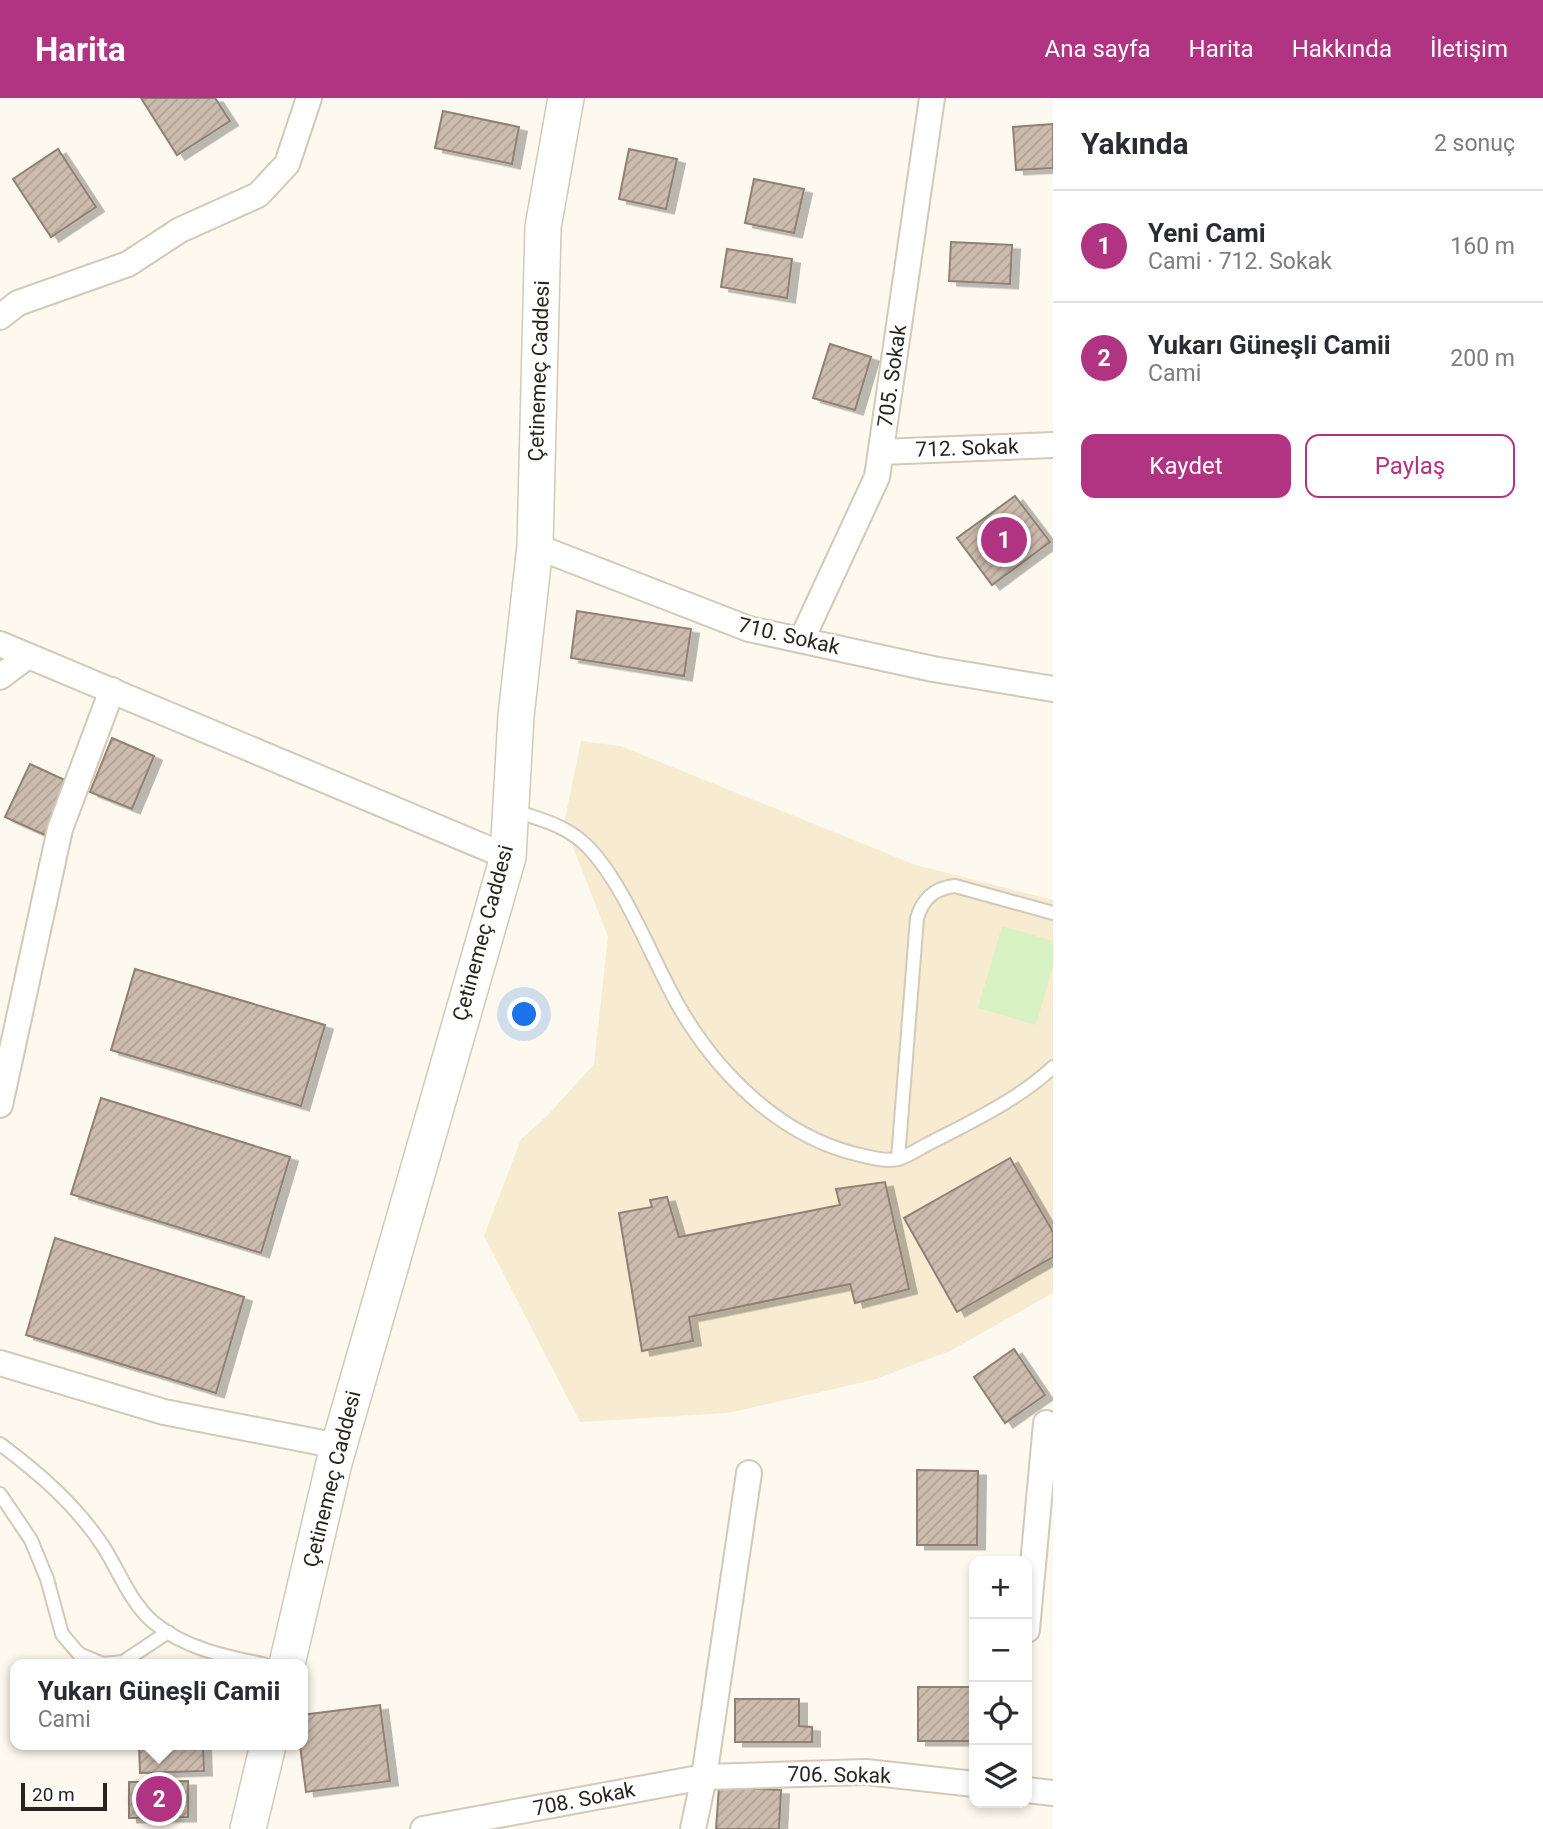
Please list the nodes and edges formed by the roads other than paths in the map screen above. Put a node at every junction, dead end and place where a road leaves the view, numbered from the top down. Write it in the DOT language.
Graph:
graph roads {
  1 [pos="309,98"];
  2 [pos="566,98"];
  3 [pos="932,98"];
  4 [pos="0,317"];
  5 [pos="1053,445"];
  6 [pos="881,452"];
  7 [pos="535,546"];
  8 [pos="802,639"];
  9 [pos="0,644"];
  10 [pos="28,656"];
  11 [pos="0,677"];
  12 [pos="1053,689"];
  13 [pos="112,690"];
  14 [pos="511,809"];
  15 [pos="508,857"];
  16 [pos="1053,913"];
  17 [pos="1053,1067"];
  18 [pos="0,1105"];
  19 [pos="898,1159"];
  20 [pos="0,1363"];
  21 [pos="1046,1423"];
  22 [pos="0,1445"];
  23 [pos="338,1446"];
  24 [pos="749,1474"];
  25 [pos="0,1494"];
  26 [pos="1028,1619"];
  27 [pos="168,1632"];
  28 [pos="91,1659"];
  29 [pos="128,1659"];
  30 [pos="238,1659"];
  31 [pos="287,1659"];
  32 [pos="267,1750"];
  33 [pos="704,1777"];
  34 [pos="969,1783"];
  35 [pos="1032,1791"];
  36 [pos="1053,1793"];
  37 [pos="248,1829"];
  38 [pos="423,1829"];
  39 [pos="693,1829"];
  1 -- 4 [label="street"];
  2 -- 7 [label="main road, Çetinemeç Caddesi"];
  3 -- 6 [label="street, 705. Sokak"];
  5 -- 6 [label="street, 712. Sokak"];
  6 -- 8 [label="street, 705. Sokak"];
  7 -- 8 [label="street, 710. Sokak"];
  7 -- 14 [label="main road, Çetinemeç Caddesi"];
  8 -- 12 [label="street, 710. Sokak"];
  9 -- 10 [label="street"];
  10 -- 11 [label="street"];
  10 -- 13 [label="street"];
  13 -- 15 [label="street"];
  13 -- 18 [label="street"];
  14 -- 15 [label="main road, Çetinemeç Caddesi"];
  14 -- 19 [label="lane"];
  15 -- 23 [label="main road, Çetinemeç Caddesi"];
  16 -- 19 [label="lane"];
  17 -- 19 [label="lane"];
  20 -- 23 [label="street"];
  21 -- 26 [label="street"];
  22 -- 27 [label="lane"];
  23 -- 31 [label="main road, Çetinemeç Caddesi"];
  24 -- 33 [label="street"];
  25 -- 28 [label="lane"];
  27 -- 29 [label="lane"];
  27 -- 30 [label="lane"];
  32 -- 37 [label="main road"];
  33 -- 34 [label="street, 706. Sokak"];
  33 -- 38 [label="street, 708. Sokak"];
  33 -- 39 [label="street"];
  35 -- 36 [label="street"];
}
